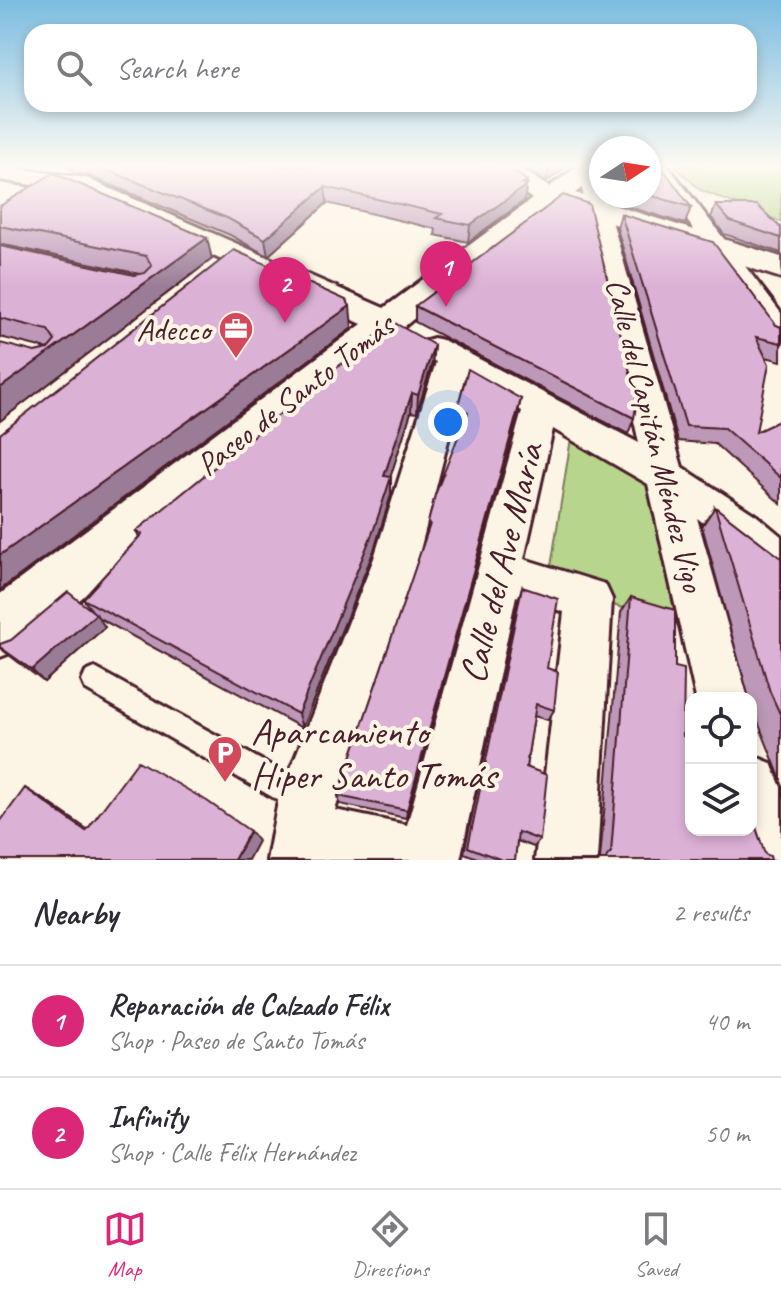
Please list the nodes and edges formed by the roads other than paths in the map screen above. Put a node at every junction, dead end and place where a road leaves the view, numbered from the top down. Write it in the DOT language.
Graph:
graph roads {
  1 [pos="128,206"];
  2 [pos="538,206"];
  3 [pos="687,206"];
  4 [pos="597,208"];
  5 [pos="600,208"];
  6 [pos="717,246"];
  7 [pos="781,268"];
  8 [pos="387,322"];
  9 [pos="781,333"];
  10 [pos="453,358"];
  11 [pos="540,407"];
  12 [pos="665,475"];
  13 [pos="781,562"];
  14 [pos="499,571"];
  15 [pos="0,629"];
  16 [pos="95,681"];
  17 [pos="720,692"];
  18 [pos="757,799"];
  19 [pos="302,832"];
  20 [pos="429,860"];
  21 [pos="566,860"];
  22 [pos="780,860"];
  1 -- 8 [label="street"];
  2 -- 8 [label="street, Paseo de Santo Tomás"];
  3 -- 6 [label="street"];
  4 -- 12 [label="street, Calle del Capitán Méndez Vigo"];
  5 -- 6 [label="street"];
  6 -- 7 [label="street"];
  6 -- 9 [label="street"];
  8 -- 10 [label="street"];
  8 -- 15 [label="street, Paseo de Santo Tomás"];
  10 -- 11 [label="street"];
  10 -- 19 [label="street"];
  11 -- 12 [label="street"];
  11 -- 14 [label="street, Calle del Ave María"];
  12 -- 13 [label="street"];
  12 -- 17 [label="street, Calle del Capitán Méndez Vigo"];
  14 -- 20 [label="street, Calle del Ave María"];
  14 -- 21 [label="street"];
  16 -- 19 [label="lane"];
  18 -- 22 [label="street"];
  19 -- 20 [label="street"];
}
